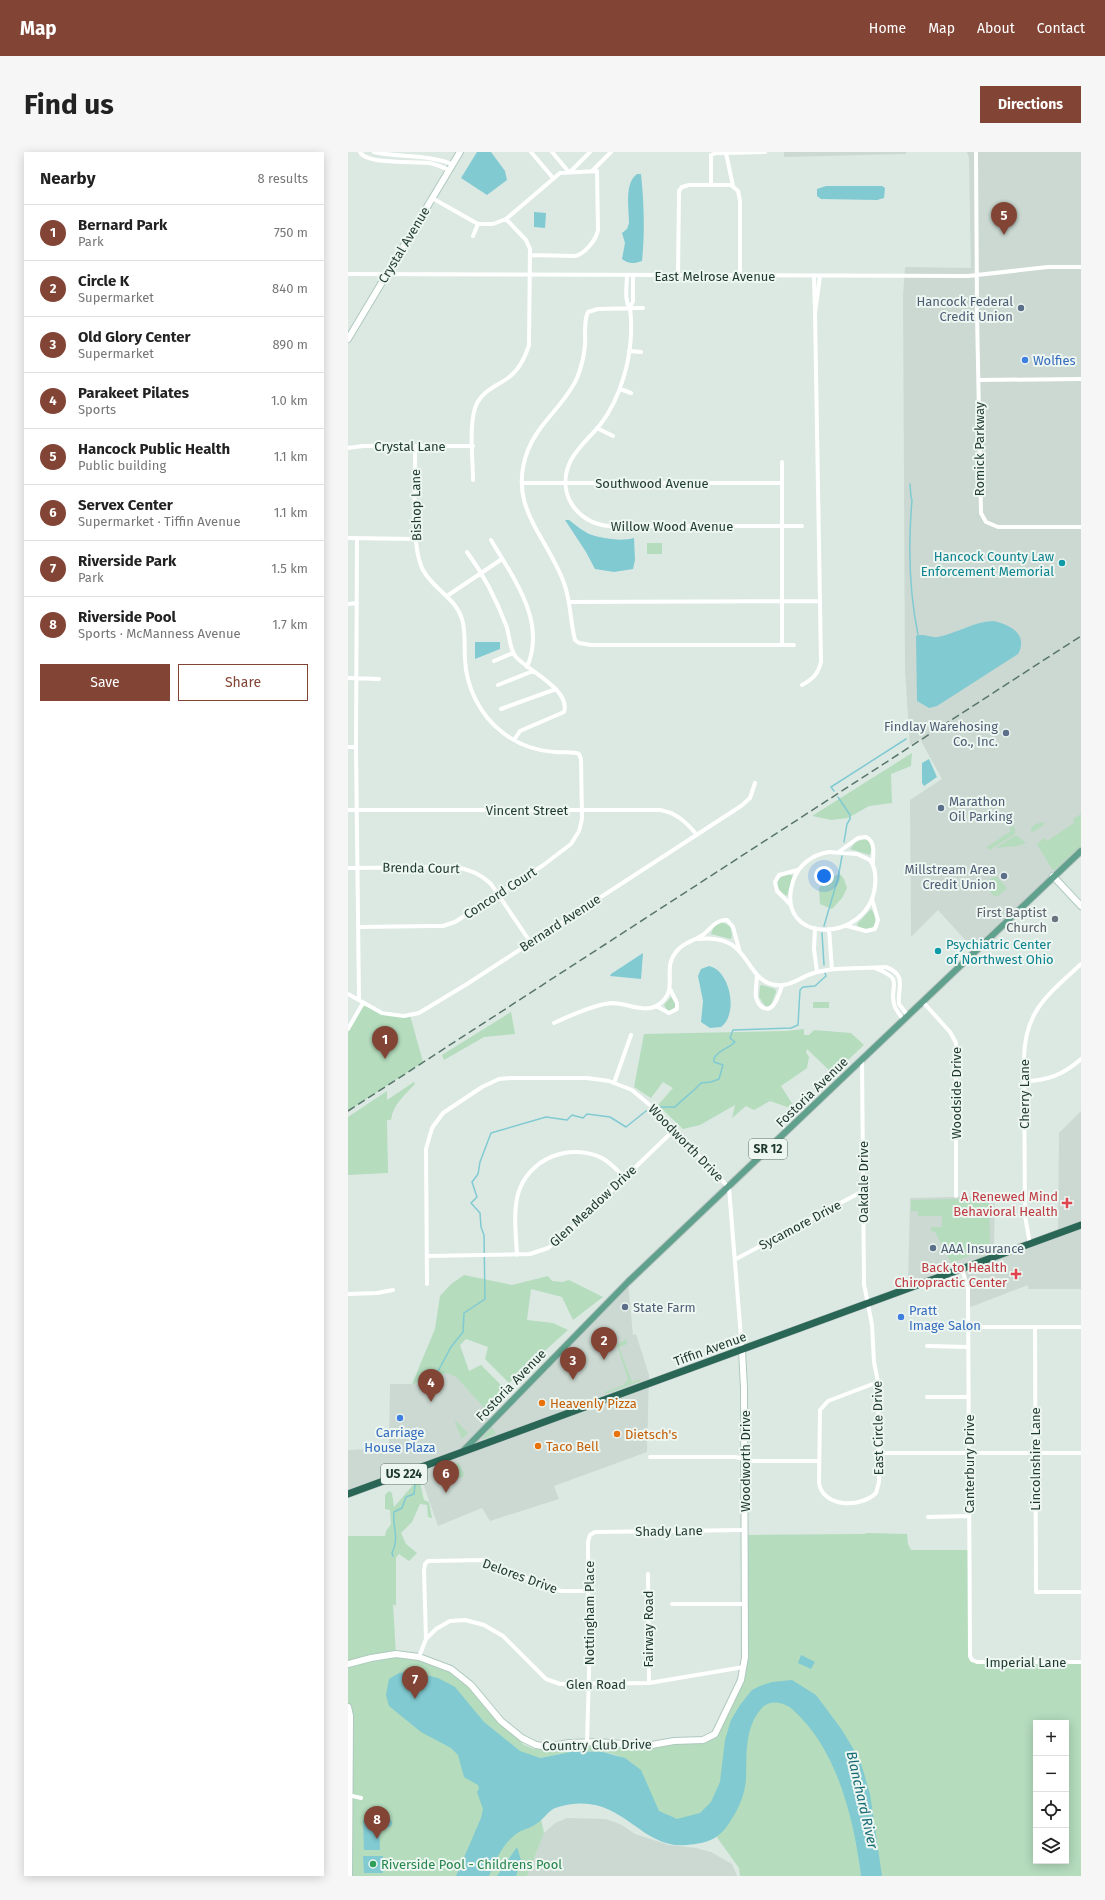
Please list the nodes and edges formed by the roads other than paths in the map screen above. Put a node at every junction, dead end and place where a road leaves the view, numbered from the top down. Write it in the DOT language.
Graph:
graph roads {
  1 [pos="360,152"];
  2 [pos="374,152"];
  3 [pos="460,152"];
  4 [pos="531,152"];
  5 [pos="552,152"];
  6 [pos="590,152"];
  7 [pos="611,152"];
  8 [pos="766,152"];
  9 [pos="976,152"];
  10 [pos="726,153"];
  11 [pos="404,156"];
  12 [pos="401,162"];
  13 [pos="451,167"];
  14 [pos="570,171"];
  15 [pos="595,171"];
  16 [pos="553,178"];
  17 [pos="711,185"];
  18 [pos="733,186"];
  19 [pos="432,198"];
  20 [pos="506,219"];
  21 [pos="478,224"];
  22 [pos="473,236"];
  23 [pos="530,255"];
  24 [pos="1081,267"];
  25 [pos="348,274"];
  26 [pos="386,276"];
  27 [pos="530,276"];
  28 [pos="626,276"];
  29 [pos="633,276"];
  30 [pos="678,276"];
  31 [pos="740,276"];
  32 [pos="814,276"];
  33 [pos="820,276"];
  34 [pos="976,276"];
  35 [pos="630,308"];
  36 [pos="643,308"];
  37 [pos="815,313"];
  38 [pos="348,338"];
  39 [pos="629,351"];
  40 [pos="641,352"];
  41 [pos="1081,379"];
  42 [pos="979,380"];
  43 [pos="620,389"];
  44 [pos="631,393"];
  45 [pos="597,428"];
  46 [pos="613,436"];
  47 [pos="415,446"];
  48 [pos="473,446"];
  49 [pos="348,448"];
  50 [pos="782,462"];
  51 [pos="473,480"];
  52 [pos="523,483"];
  53 [pos="566,483"];
  54 [pos="782,483"];
  55 [pos="782,526"];
  56 [pos="802,526"];
  57 [pos="1081,527"];
  58 [pos="348,538"];
  59 [pos="357,538"];
  60 [pos="416,539"];
  61 [pos="491,540"];
  62 [pos="467,552"];
  63 [pos="502,559"];
  64 [pos="482,572"];
  65 [pos="447,596"];
  66 [pos="782,601"];
  67 [pos="820,601"];
  68 [pos="569,602"];
  69 [pos="357,603"];
  70 [pos="348,604"];
  71 [pos="782,645"];
  72 [pos="794,645"];
  73 [pos="513,653"];
  74 [pos="494,661"];
  75 [pos="527,666"];
  76 [pos="533,671"];
  77 [pos="348,678"];
  78 [pos="357,678"];
  79 [pos="379,679"];
  80 [pos="498,685"];
  81 [pos="802,685"];
  82 [pos="556,689"];
  83 [pos="501,709"];
  84 [pos="514,740"];
  85 [pos="348,747"];
  86 [pos="356,747"];
  87 [pos="755,783"];
  88 [pos="348,810"];
  89 [pos="357,810"];
  90 [pos="582,810"];
  91 [pos="697,835"];
  92 [pos="1081,851"];
  93 [pos="840,852"];
  94 [pos="873,864"];
  95 [pos="348,868"];
  96 [pos="357,868"];
  97 [pos="798,870"];
  98 [pos="1053,876"];
  99 [pos="499,894"];
  100 [pos="872,899"];
  101 [pos="790,904"];
  102 [pos="1081,906"];
  103 [pos="847,926"];
  104 [pos="358,927"];
  105 [pos="815,928"];
  106 [pos="829,929"];
  107 [pos="698,939"];
  108 [pos="531,943"];
  109 [pos="739,950"];
  110 [pos="1081,964"];
  111 [pos="832,970"];
  112 [pos="817,972"];
  113 [pos="757,975"];
  114 [pos="782,986"];
  115 [pos="670,990"];
  116 [pos="348,994"];
  117 [pos="361,1002"];
  118 [pos="923,1002"];
  119 [pos="656,1006"];
  120 [pos="906,1018"];
  121 [pos="554,1023"];
  122 [pos="348,1029"];
  123 [pos="630,1035"];
  124 [pos="1081,1059"];
  125 [pos="862,1060"];
  126 [pos="1024,1081"];
  127 [pos="614,1083"];
  128 [pos="675,1130"];
  129 [pos="625,1178"];
  130 [pos="728,1187"];
  131 [pos="864,1191"];
  132 [pos="956,1196"];
  133 [pos="1081,1225"];
  134 [pos="1030,1244"];
  135 [pos="516,1255"];
  136 [pos="427,1256"];
  137 [pos="736,1258"];
  138 [pos="962,1269"];
  139 [pos="427,1284"];
  140 [pos="393,1290"];
  141 [pos="348,1294"];
  142 [pos="869,1303"];
  143 [pos="968,1327"];
  144 [pos="1035,1327"];
  145 [pos="1081,1327"];
  146 [pos="927,1346"];
  147 [pos="968,1347"];
  148 [pos="742,1350"];
  149 [pos="878,1382"];
  150 [pos="927,1397"];
  151 [pos="968,1397"];
  152 [pos="879,1453"];
  153 [pos="969,1453"];
  154 [pos="1035,1453"];
  155 [pos="1081,1453"];
  156 [pos="461,1454"];
  157 [pos="650,1457"];
  158 [pos="745,1460"];
  159 [pos="819,1461"];
  160 [pos="348,1494"];
  161 [pos="928,1516"];
  162 [pos="969,1516"];
  163 [pos="745,1530"];
  164 [pos="592,1532"];
  165 [pos="648,1574"];
  166 [pos="588,1591"];
  167 [pos="1081,1592"];
  168 [pos="672,1604"];
  169 [pos="745,1604"];
  170 [pos="426,1639"];
  171 [pos="419,1658"];
  172 [pos="972,1660"];
  173 [pos="1081,1662"];
  174 [pos="348,1664"];
  175 [pos="744,1667"];
  176 [pos="649,1683"];
  177 [pos="588,1684"];
  178 [pos="734,1695"];
  179 [pos="348,1707"];
  180 [pos="587,1742"];
  181 [pos="349,1795"];
  182 [pos="361,1798"];
  183 [pos="349,1876"];
  1 -- 12 [label="street"];
  2 -- 11 [label="street"];
  3 -- 13 [label="street, Crystal Avenue"];
  4 -- 16 [label="street"];
  5 -- 14 [label="street"];
  6 -- 14 [label="street"];
  7 -- 15 [label="street"];
  8 -- 10 [label="street"];
  9 -- 34 [label="street, Romick Parkway"];
  10 -- 17 [label="street"];
  10 -- 18 [label="street"];
  11 -- 12 [label="street"];
  11 -- 13 [label="street"];
  12 -- 13 [label="street"];
  13 -- 19 [label="street, Crystal Avenue"];
  14 -- 15 [label="street"];
  14 -- 16 [label="street"];
  15 -- 23 [label="street"];
  16 -- 20 [label="street"];
  17 -- 18 [label="street"];
  17 -- 30 [label="street"];
  18 -- 31 [label="street"];
  19 -- 21 [label="street"];
  19 -- 26 [label="street, Crystal Avenue"];
  20 -- 21 [label="street"];
  20 -- 23 [label="street"];
  21 -- 22 [label="street"];
  23 -- 27 [label="street"];
  24 -- 34 [label="street, East Melrose Avenue"];
  25 -- 26 [label="street, East Melrose Avenue"];
  26 -- 27 [label="street, East Melrose Avenue"];
  26 -- 38 [label="street, Crystal Avenue"];
  27 -- 28 [label="street, East Melrose Avenue"];
  27 -- 48 [label="street"];
  28 -- 29 [label="street, East Melrose Avenue"];
  28 -- 35 [label="street"];
  29 -- 30 [label="street, East Melrose Avenue"];
  29 -- 35 [label="street"];
  30 -- 31 [label="street, East Melrose Avenue"];
  31 -- 32 [label="street, East Melrose Avenue"];
  32 -- 33 [label="street, East Melrose Avenue"];
  32 -- 37 [label="street"];
  33 -- 34 [label="street, East Melrose Avenue"];
  33 -- 37 [label="street"];
  34 -- 42 [label="street, Romick Parkway"];
  35 -- 36 [label="street"];
  35 -- 39 [label="street"];
  35 -- 52 [label="street"];
  37 -- 67 [label="street"];
  39 -- 40 [label="street"];
  39 -- 43 [label="street"];
  41 -- 42 [label="street"];
  42 -- 57 [label="street, Romick Parkway"];
  43 -- 44 [label="street"];
  43 -- 45 [label="street"];
  45 -- 46 [label="street"];
  45 -- 53 [label="street"];
  47 -- 48 [label="street, Crystal Lane"];
  47 -- 49 [label="street, Crystal Lane"];
  47 -- 60 [label="street, Bishop Lane"];
  48 -- 51 [label="street"];
  50 -- 54 [label="street"];
  52 -- 53 [label="street, Southwood Avenue"];
  52 -- 68 [label="street"];
  53 -- 54 [label="street, Southwood Avenue"];
  53 -- 55 [label="street, Willow Wood Avenue"];
  54 -- 55 [label="street"];
  55 -- 56 [label="street, Willow Wood Avenue"];
  55 -- 66 [label="street"];
  58 -- 59 [label="street"];
  59 -- 60 [label="street"];
  59 -- 69 [label="street"];
  60 -- 65 [label="street, Bishop Lane"];
  61 -- 63 [label="street"];
  62 -- 64 [label="street"];
  63 -- 64 [label="street"];
  63 -- 75 [label="street"];
  64 -- 65 [label="street"];
  64 -- 73 [label="street"];
  65 -- 84 [label="street"];
  66 -- 67 [label="street"];
  66 -- 68 [label="street"];
  66 -- 71 [label="street"];
  67 -- 81 [label="street"];
  68 -- 71 [label="street"];
  69 -- 70 [label="street"];
  69 -- 78 [label="street"];
  71 -- 72 [label="street"];
  73 -- 74 [label="street"];
  73 -- 75 [label="street"];
  75 -- 76 [label="street"];
  76 -- 80 [label="street"];
  76 -- 82 [label="street"];
  77 -- 78 [label="street"];
  78 -- 79 [label="street"];
  78 -- 86 [label="street"];
  82 -- 83 [label="street"];
  82 -- 84 [label="street"];
  84 -- 90 [label="street, Concord Court"];
  85 -- 86 [label="street"];
  86 -- 89 [label="street"];
  87 -- 91 [label="street, Bernard Avenue"];
  88 -- 89 [label="street, Vincent Street"];
  89 -- 90 [label="street, Vincent Street"];
  89 -- 96 [label="street"];
  90 -- 91 [label="street, Vincent Street"];
  90 -- 99 [label="street, Concord Court"];
  91 -- 108 [label="street, Bernard Avenue"];
  92 -- 98 [label="main road, Fostoria Avenue / SR 12"];
  93 -- 94 [label="street"];
  93 -- 94 [label="street"];
  93 -- 97 [label="street"];
  94 -- 100 [label="street"];
  95 -- 96 [label="street, Brenda Court"];
  96 -- 99 [label="street, Brenda Court"];
  96 -- 104 [label="street"];
  97 -- 101 [label="street"];
  97 -- 101 [label="street"];
  98 -- 102 [label="street"];
  98 -- 118 [label="main road, Fostoria Avenue / SR 12"];
  99 -- 104 [label="street, Concord Court"];
  99 -- 108 [label="street, Brenda Court"];
  100 -- 103 [label="street"];
  100 -- 103 [label="street"];
  101 -- 105 [label="street"];
  103 -- 106 [label="street"];
  104 -- 117 [label="street"];
  105 -- 106 [label="street"];
  105 -- 112 [label="street"];
  106 -- 111 [label="street"];
  107 -- 109 [label="street"];
  107 -- 109 [label="street"];
  107 -- 115 [label="street"];
  108 -- 117 [label="street, Bernard Avenue"];
  109 -- 113 [label="street"];
  110 -- 126 [label="street, Cherry Lane"];
  111 -- 112 [label="street"];
  111 -- 120 [label="street"];
  112 -- 114 [label="street"];
  113 -- 114 [label="street"];
  113 -- 114 [label="street"];
  115 -- 119 [label="street"];
  115 -- 119 [label="street"];
  116 -- 117 [label="street, Bernard Avenue"];
  117 -- 122 [label="street"];
  118 -- 120 [label="main road, Fostoria Avenue / SR 12"];
  118 -- 132 [label="street, Woodside Drive"];
  119 -- 121 [label="street"];
  120 -- 125 [label="main road, Fostoria Avenue / SR 12"];
  123 -- 127 [label="street"];
  124 -- 126 [label="street"];
  125 -- 130 [label="main road, Fostoria Avenue / SR 12"];
  125 -- 131 [label="street, Oakdale Drive"];
  126 -- 134 [label="street, Cherry Lane"];
  127 -- 128 [label="street, Woodworth Drive"];
  127 -- 136 [label="street, Woodworth Drive"];
  128 -- 129 [label="street, Glen Meadow Drive"];
  128 -- 130 [label="street, Woodworth Drive"];
  129 -- 135 [label="street, Glen Meadow Drive"];
  129 -- 135 [label="street"];
  130 -- 137 [label="street, Woodworth Drive"];
  130 -- 156 [label="main road, Fostoria Avenue / SR 12"];
  131 -- 137 [label="street, Sycamore Drive"];
  131 -- 142 [label="street, Oakdale Drive"];
  133 -- 134 [label="highway, Tiffin Avenue / US 224"];
  134 -- 138 [label="highway, Tiffin Avenue / US 224"];
  135 -- 136 [label="street, Glen Meadow Drive"];
  136 -- 139 [label="street, Woodworth Drive"];
  137 -- 148 [label="street, Woodworth Drive"];
  138 -- 142 [label="highway, Tiffin Avenue / US 224"];
  138 -- 143 [label="street, Canterbury Drive"];
  140 -- 141 [label="street"];
  142 -- 148 [label="highway, Tiffin Avenue / US 224"];
  142 -- 149 [label="street, East Circle Drive"];
  143 -- 144 [label="street"];
  143 -- 147 [label="street, Canterbury Drive"];
  144 -- 145 [label="street"];
  144 -- 154 [label="street, Lincolnshire Lane"];
  146 -- 147 [label="street"];
  147 -- 151 [label="street, Canterbury Drive"];
  148 -- 156 [label="highway, Tiffin Avenue / US 224"];
  148 -- 158 [label="street, Woodworth Drive"];
  149 -- 152 [label="street, East Circle Drive"];
  149 -- 159 [label="street"];
  150 -- 151 [label="street"];
  151 -- 153 [label="street, Canterbury Drive"];
  152 -- 153 [label="street"];
  152 -- 159 [label="street, East Circle Drive"];
  153 -- 154 [label="street"];
  153 -- 162 [label="street, Canterbury Drive"];
  154 -- 155 [label="street"];
  154 -- 167 [label="street, Lincolnshire Lane"];
  156 -- 160 [label="highway, Tiffin Avenue / US 224"];
  157 -- 158 [label="street"];
  158 -- 159 [label="street"];
  158 -- 163 [label="street, Woodworth Drive"];
  161 -- 162 [label="street"];
  162 -- 172 [label="street, Canterbury Drive"];
  163 -- 164 [label="street, Shady Lane"];
  163 -- 169 [label="street, Woodworth Drive"];
  164 -- 166 [label="street, Nottingham Place"];
  165 -- 176 [label="street, Fairway Road"];
  166 -- 170 [label="street, Delores Drive"];
  166 -- 177 [label="street, Nottingham Place"];
  168 -- 169 [label="street"];
  169 -- 175 [label="street, Woodworth Drive"];
  170 -- 171 [label="street"];
  170 -- 177 [label="street, Glen Road"];
  171 -- 174 [label="street, Country Club Drive"];
  171 -- 180 [label="street, Country Club Drive"];
  172 -- 173 [label="street, Imperial Lane"];
  175 -- 176 [label="street, Glen Road"];
  175 -- 178 [label="street, Woodworth Drive"];
  176 -- 177 [label="street, Glen Road"];
  177 -- 180 [label="street, Nottingham Place"];
  178 -- 180 [label="street, Country Club Drive"];
  179 -- 181 [label="street"];
  181 -- 182 [label="street"];
  181 -- 183 [label="street"];
}
